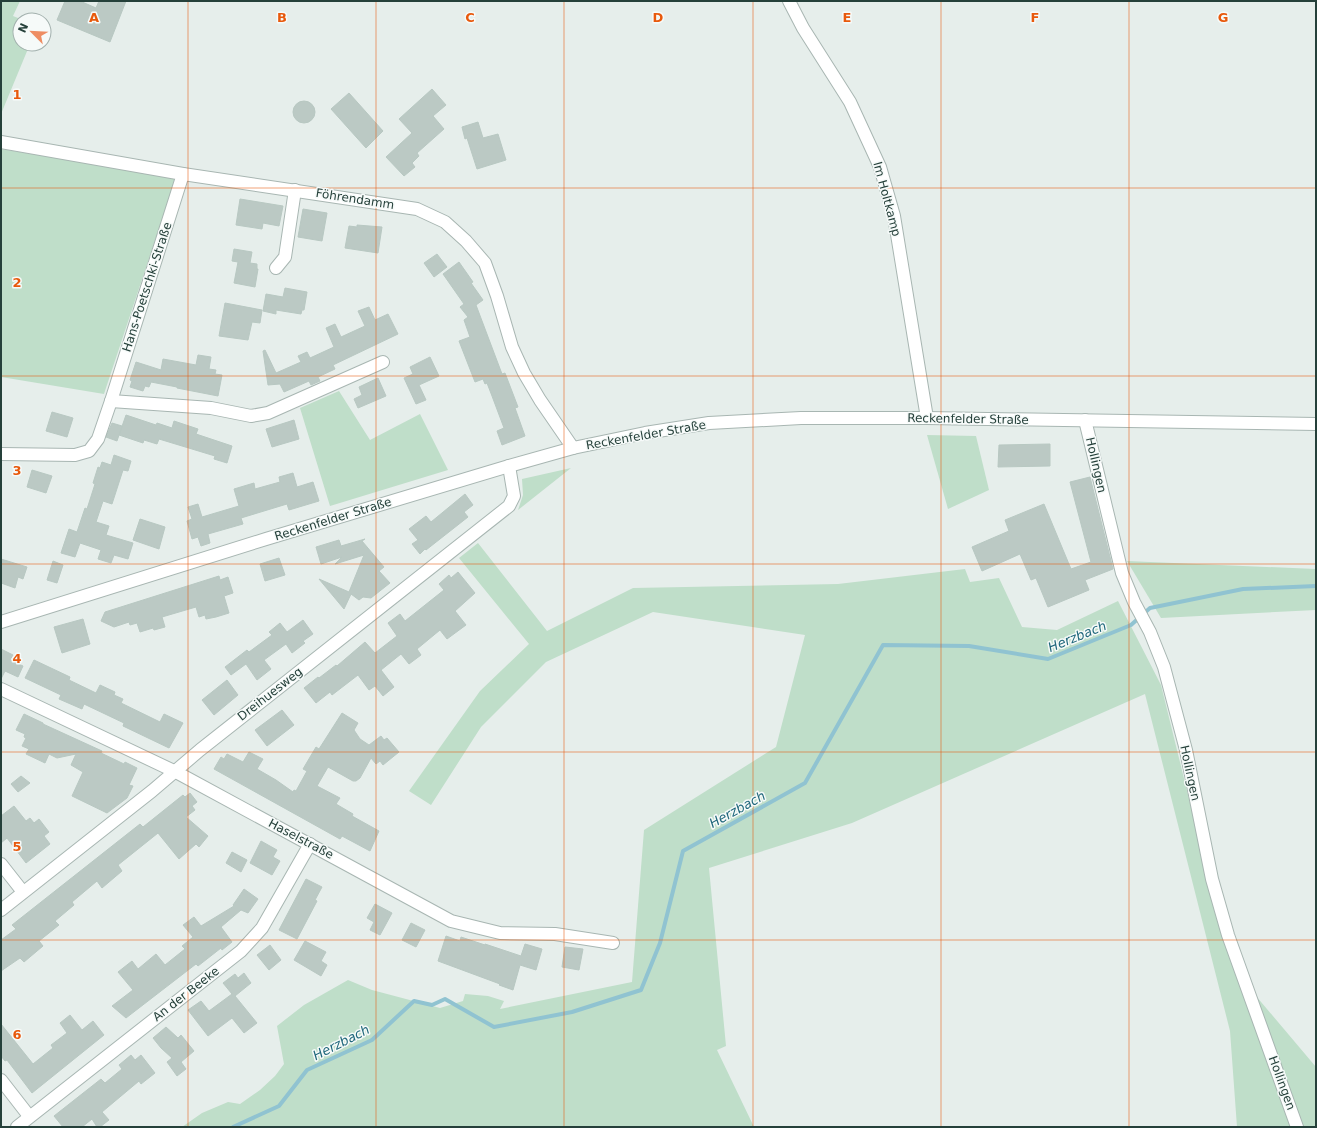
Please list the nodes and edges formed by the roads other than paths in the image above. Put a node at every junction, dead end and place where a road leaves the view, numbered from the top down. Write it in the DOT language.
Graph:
graph roads {
  1 [pos="789,1"];
  2 [pos="1,142"];
  3 [pos="184,174"];
  4 [pos="295,190"];
  5 [pos="276,268"];
  6 [pos="383,362"];
  7 [pos="111,401"];
  8 [pos="927,418"];
  9 [pos="1085,420"];
  10 [pos="1316,424"];
  11 [pos="573,448"];
  12 [pos="1,454"];
  13 [pos="509,466"];
  14 [pos="1,622"];
  15 [pos="1,689"];
  16 [pos="176,772"];
  17 [pos="310,844"];
  18 [pos="1,864"];
  19 [pos="23,892"];
  20 [pos="1,910"];
  21 [pos="613,943"];
  22 [pos="1,1080"];
  23 [pos="29,1116"];
  24 [pos="17,1127"];
  25 [pos="1297,1127"];
  1 -- 8 [label="street, Im Holtkamp"];
  2 -- 3 [label="street, Föhrendamm"];
  3 -- 4 [label="street, Föhrendamm"];
  3 -- 7 [label="street, Hans-Poetschki-Straße"];
  4 -- 5 [label="street"];
  4 -- 11 [label="street, Föhrendamm"];
  6 -- 7 [label="street"];
  7 -- 12 [label="street, Hans-Poetschki-Straße"];
  8 -- 9 [label="street, Reckenfelder Straße"];
  8 -- 11 [label="street, Reckenfelder Straße"];
  9 -- 10 [label="street, Reckenfelder Straße"];
  9 -- 25 [label="street, Hollingen"];
  11 -- 13 [label="street, Reckenfelder Straße"];
  13 -- 14 [label="street, Reckenfelder Straße"];
  13 -- 16 [label="street, Dreihuesweg"];
  15 -- 16 [label="street, Haselstraße"];
  16 -- 17 [label="street, Haselstraße"];
  16 -- 19 [label="street, Dreihuesweg"];
  17 -- 21 [label="street, Haselstraße"];
  17 -- 23 [label="street, An der Beeke"];
  18 -- 19 [label="street"];
  19 -- 20 [label="street, Dreihuesweg"];
  22 -- 23 [label="street"];
  23 -- 24 [label="street, An der Beeke"];
}
